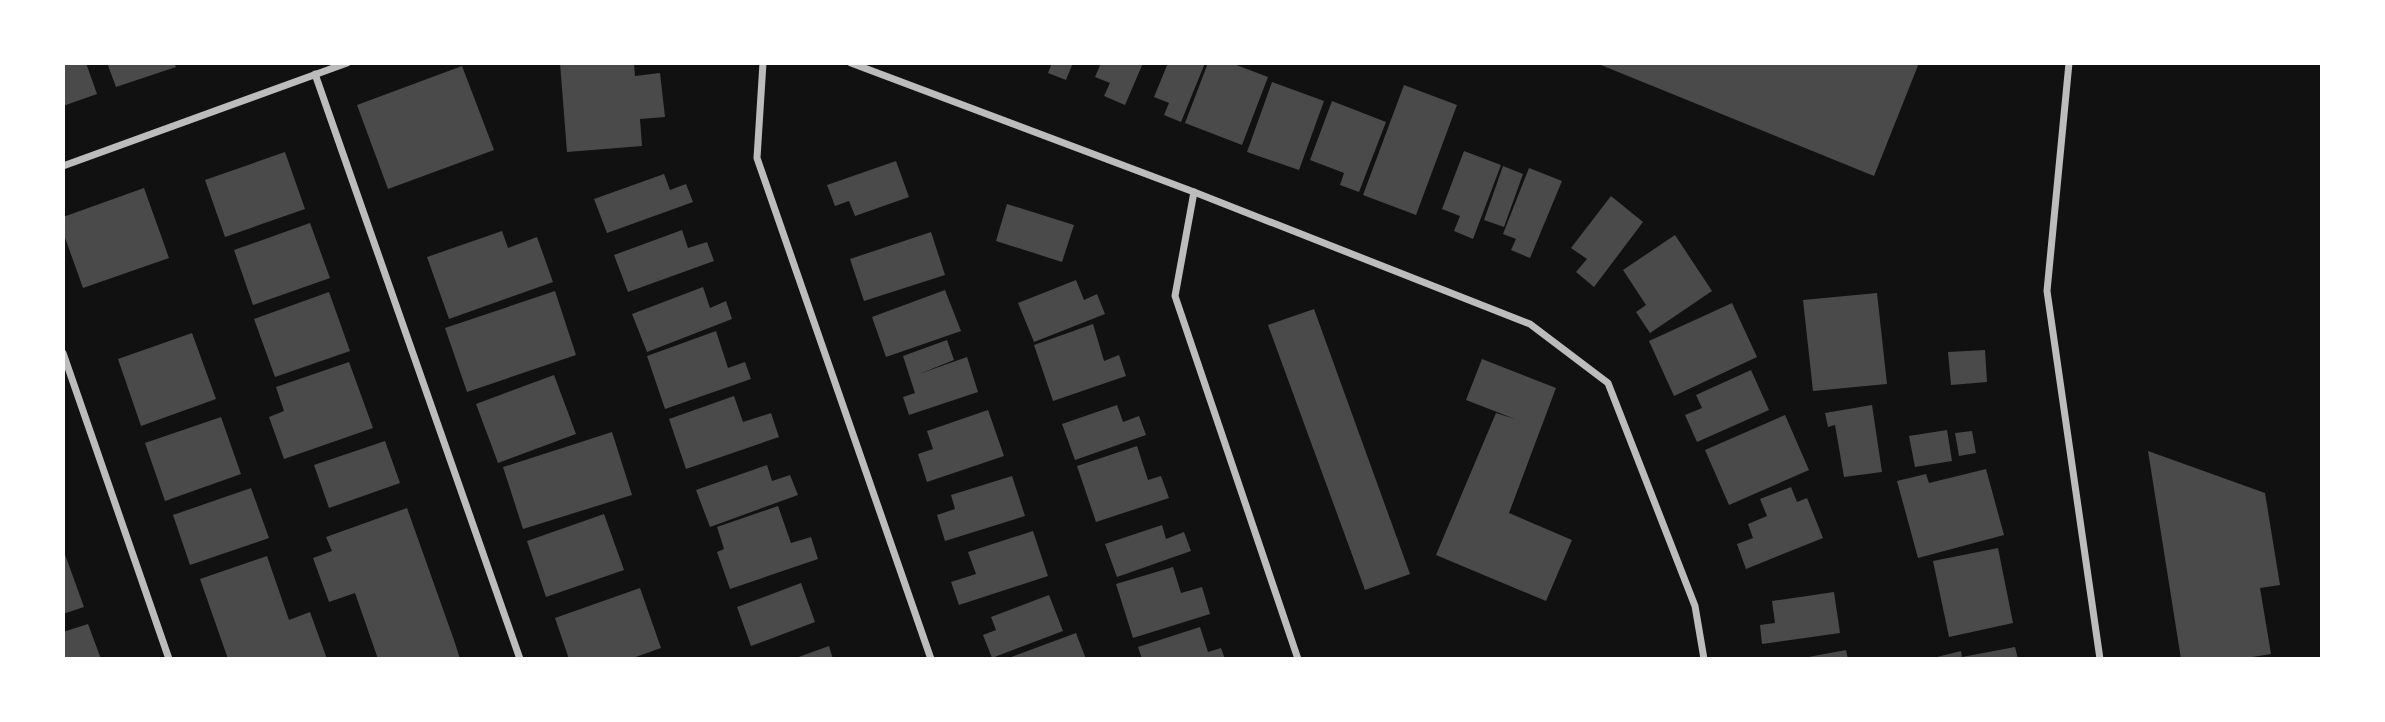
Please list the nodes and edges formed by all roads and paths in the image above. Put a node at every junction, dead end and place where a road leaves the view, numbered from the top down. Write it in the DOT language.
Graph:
graph roads {
  1 [pos="347,63"];
  2 [pos="762,63"];
  3 [pos="851,63"];
  4 [pos="2069,63"];
  5 [pos="315,74"];
  6 [pos="63,166"];
  7 [pos="1194,192"];
  8 [pos="63,353"];
  9 [pos="169,659"];
  10 [pos="520,659"];
  11 [pos="931,659"];
  12 [pos="1298,659"];
  13 [pos="1704,659"];
  14 [pos="2100,659"];
  1 -- 5 [label="street"];
  2 -- 11 [label="street"];
  3 -- 7 [label="street"];
  4 -- 14 [label="street"];
  5 -- 6 [label="street"];
  5 -- 10 [label="street"];
  7 -- 12 [label="street"];
  7 -- 13 [label="street"];
  8 -- 9 [label="street"];
}
